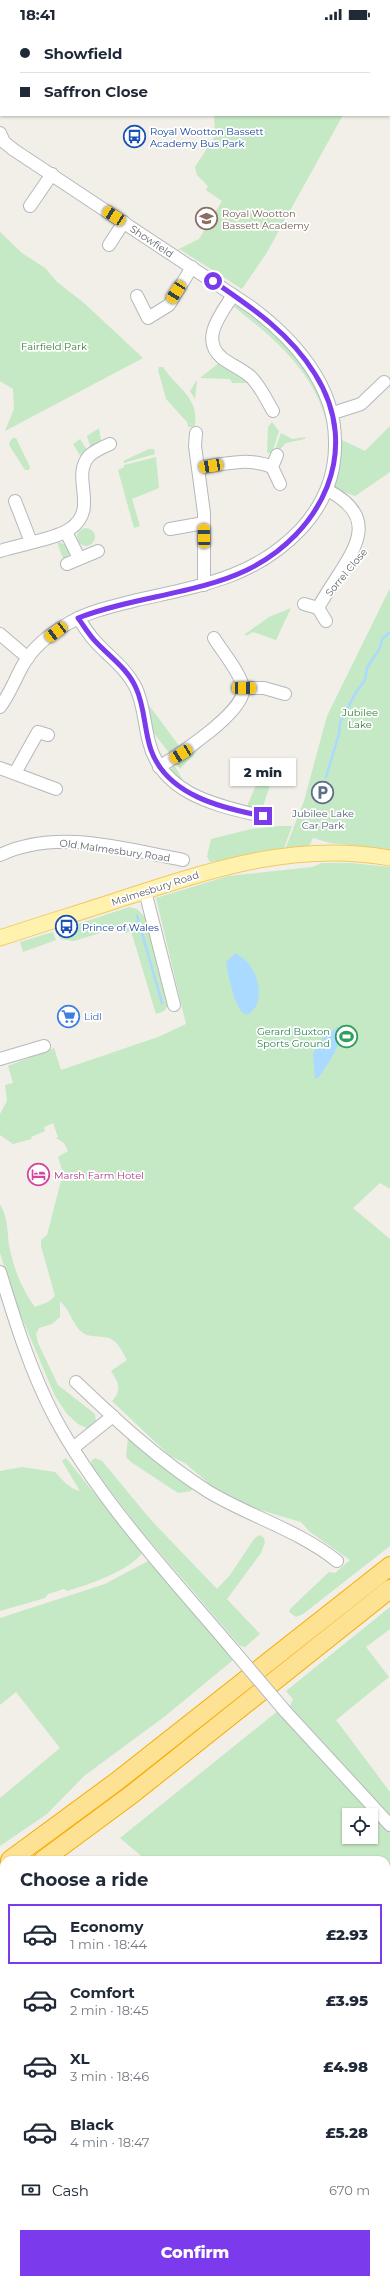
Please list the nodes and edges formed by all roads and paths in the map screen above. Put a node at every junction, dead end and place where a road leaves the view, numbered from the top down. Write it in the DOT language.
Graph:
graph roads {
  1 [pos="0,133"];
  2 [pos="52,174"];
  3 [pos="30,206"];
  4 [pos="124,222"];
  5 [pos="109,245"];
  6 [pos="192,267"];
  7 [pos="233,295"];
  8 [pos="137,296"];
  9 [pos="384,382"];
  10 [pos="274,410"];
  11 [pos="333,413"];
  12 [pos="196,433"];
  13 [pos="110,444"];
  14 [pos="277,455"];
  15 [pos="272,467"];
  16 [pos="198,468"];
  17 [pos="280,484"];
  18 [pos="327,490"];
  19 [pos="15,501"];
  20 [pos="369,512"];
  21 [pos="204,523"];
  22 [pos="170,529"];
  23 [pos="66,532"];
  24 [pos="31,542"];
  25 [pos="368,545"];
  26 [pos="0,551"];
  27 [pos="98,552"];
  28 [pos="79,558"];
  29 [pos="67,564"];
  30 [pos="204,584"];
  31 [pos="304,604"];
  32 [pos="318,608"];
  33 [pos="78,618"];
  34 [pos="326,621"];
  35 [pos="0,634"];
  36 [pos="214,638"];
  37 [pos="28,658"];
  38 [pos="244,688"];
  39 [pos="285,694"];
  40 [pos="0,707"];
  41 [pos="48,735"];
  42 [pos="159,767"];
  43 [pos="0,768"];
  44 [pos="15,773"];
  45 [pos="56,789"];
  46 [pos="256,818"];
  47 [pos="0,855"];
  48 [pos="390,858"];
  49 [pos="183,860"];
  50 [pos="145,891"];
  51 [pos="0,938"];
  52 [pos="174,1005"];
  53 [pos="44,1046"];
  54 [pos="0,1059"];
  55 [pos="0,1272"];
  56 [pos="76,1382"];
  57 [pos="113,1416"];
  58 [pos="73,1448"];
  59 [pos="337,1561"];
  60 [pos="390,1566"];
  61 [pos="390,1589"];
  62 [pos="390,1825"];
  63 [pos="15,1856"];
  64 [pos="48,1856"];
  1 -- 2 [label="street, Showfield"];
  2 -- 3 [label="street"];
  2 -- 4 [label="street, Showfield"];
  4 -- 5 [label="street"];
  4 -- 6 [label="street, Showfield"];
  6 -- 7 [label="street, Showfield"];
  6 -- 8 [label="street"];
  7 -- 10 [label="street"];
  7 -- 11 [label="street, Showfield"];
  9 -- 11 [label="street"];
  11 -- 18 [label="street, Showfield"];
  12 -- 16 [label="street"];
  13 -- 23 [label="street"];
  14 -- 15 [label="street"];
  15 -- 16 [label="street"];
  15 -- 17 [label="street"];
  16 -- 21 [label="street"];
  18 -- 20 [label="street"];
  18 -- 30 [label="street, Showfield"];
  19 -- 24 [label="street"];
  21 -- 22 [label="street"];
  21 -- 30 [label="street"];
  23 -- 24 [label="street"];
  23 -- 28 [label="street"];
  24 -- 26 [label="street"];
  25 -- 32 [label="street, Sorrel Close"];
  27 -- 28 [label="street"];
  28 -- 29 [label="street"];
  30 -- 33 [label="street, Showfield"];
  31 -- 32 [label="street"];
  32 -- 34 [label="street"];
  33 -- 37 [label="street, Showfield"];
  33 -- 42 [label="street"];
  35 -- 37 [label="street"];
  36 -- 38 [label="street"];
  37 -- 40 [label="street, Showfield"];
  38 -- 39 [label="street"];
  38 -- 42 [label="street"];
  41 -- 44 [label="street"];
  42 -- 46 [label="street"];
  43 -- 44 [label="street"];
  44 -- 45 [label="street"];
  47 -- 49 [label="street, Old Malmesbury Road"];
  48 -- 50 [label="main road, Malmesbury Road"];
  50 -- 51 [label="main road, Malmesbury Road"];
  50 -- 52 [label="street"];
  53 -- 54 [label="street"];
  55 -- 58 [label="street"];
  56 -- 57 [label="street"];
  57 -- 58 [label="street"];
  57 -- 59 [label="street"];
  58 -- 62 [label="street, bridge"];
  60 -- 63 [label="highway"];
  61 -- 64 [label="highway"];
}
